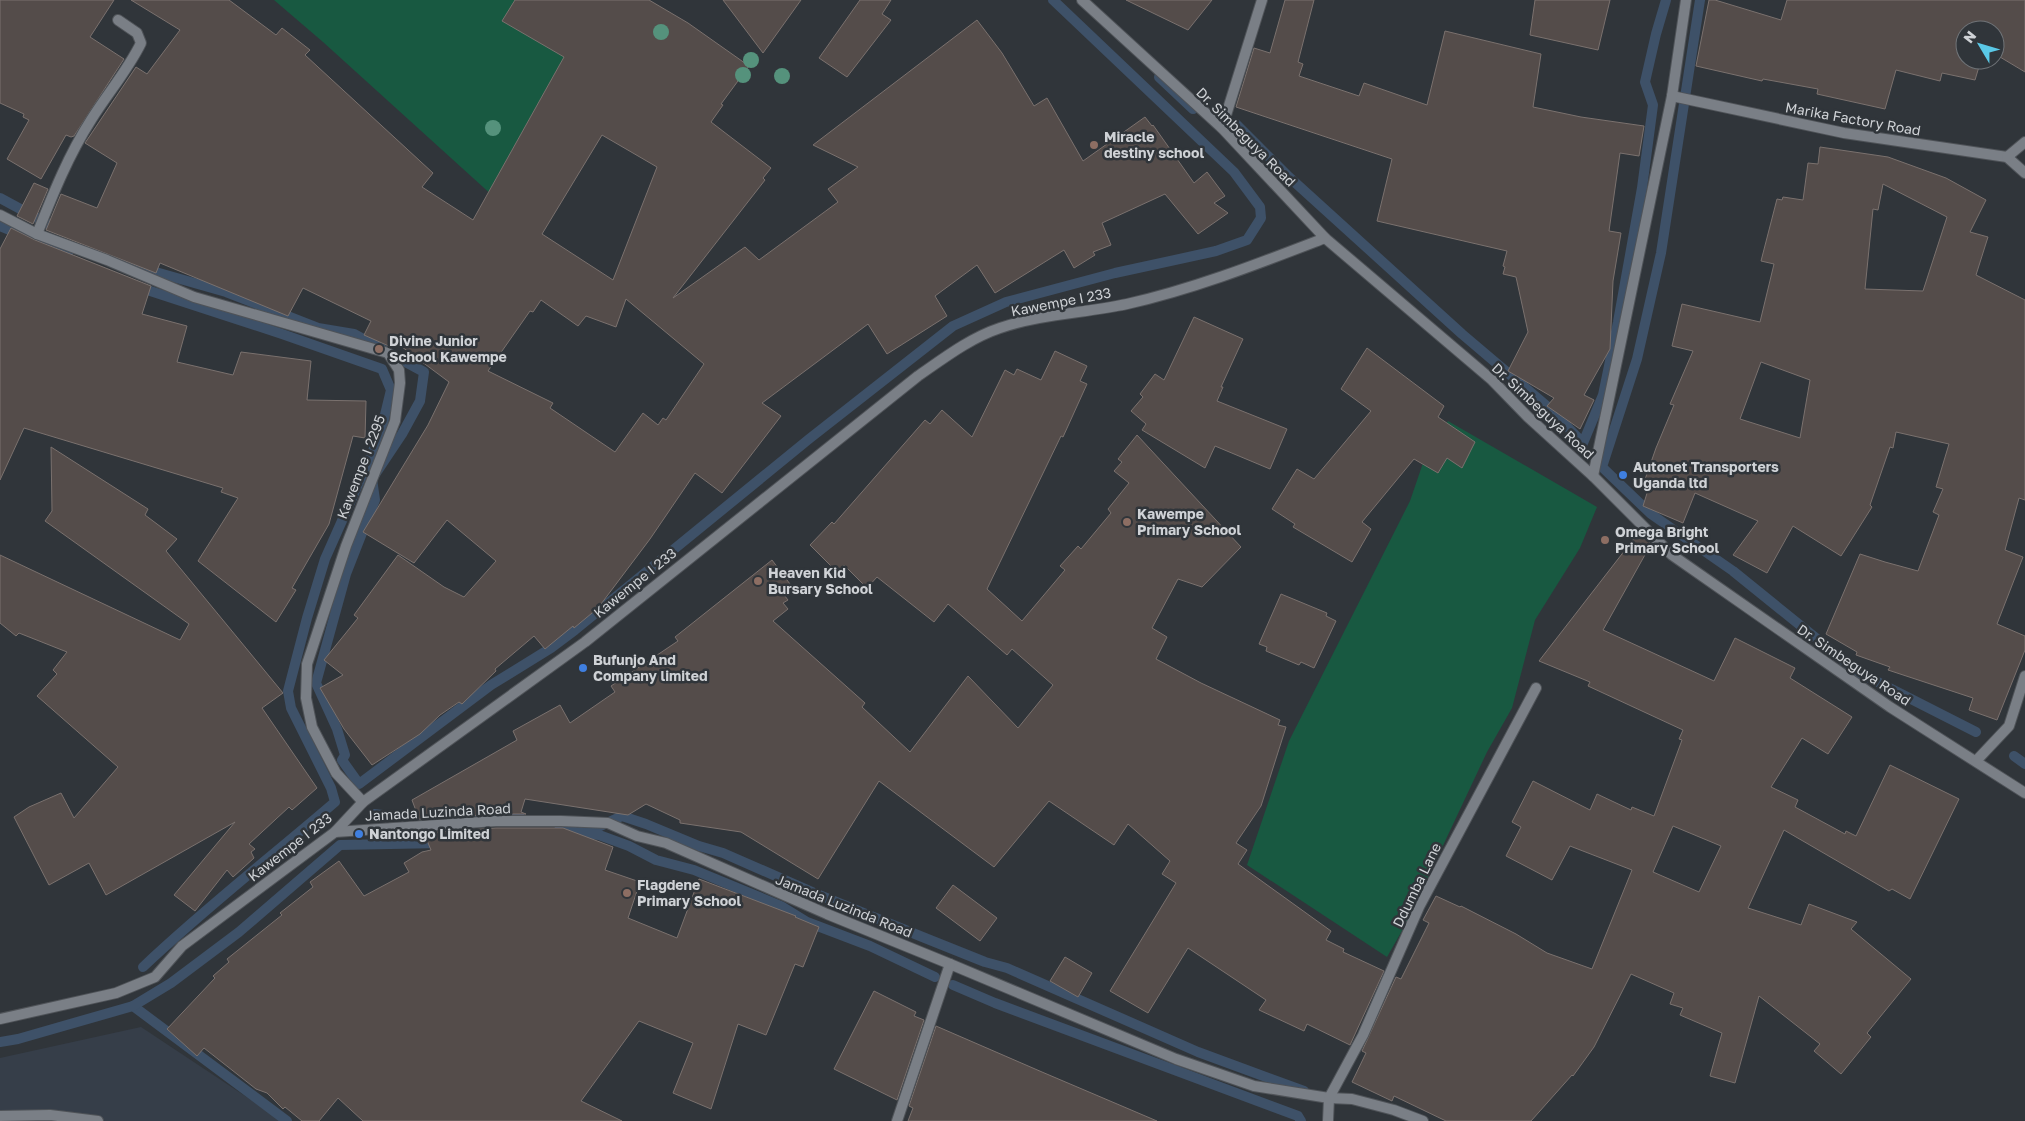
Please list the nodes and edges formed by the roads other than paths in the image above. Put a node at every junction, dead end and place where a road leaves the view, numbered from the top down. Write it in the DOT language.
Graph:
graph roads {
  1 [pos="1082,0"];
  2 [pos="1262,0"];
  3 [pos="1686,0"];
  4 [pos="118,20"];
  5 [pos="1672,96"];
  6 [pos="1222,128"];
  7 [pos="2025,142"];
  8 [pos="2007,157"];
  9 [pos="2025,173"];
  10 [pos="0,215"];
  11 [pos="37,234"];
  12 [pos="1325,238"];
  13 [pos="1593,476"];
  14 [pos="2025,676"];
  15 [pos="1536,688"];
  16 [pos="1976,761"];
  17 [pos="2025,793"];
  18 [pos="363,802"];
  19 [pos="334,832"];
  20 [pos="950,964"];
  21 [pos="0,1019"];
  22 [pos="1330,1098"];
  23 [pos="0,1116"];
  24 [pos="98,1121"];
  25 [pos="897,1121"];
  26 [pos="1328,1121"];
  27 [pos="1423,1121"];
  1 -- 6 [label="street, Dr. Simbeguya Road"];
  2 -- 6 [label="street"];
  3 -- 5 [label="street"];
  4 -- 11 [label="street"];
  5 -- 8 [label="street, Marika Factory Road"];
  5 -- 13 [label="street"];
  6 -- 12 [label="street, Dr. Simbeguya Road"];
  7 -- 8 [label="street"];
  8 -- 9 [label="street"];
  10 -- 11 [label="street, Kawempe I 2295"];
  11 -- 18 [label="street, Kawempe I 2295"];
  12 -- 13 [label="street, Dr. Simbeguya Road"];
  12 -- 18 [label="street, Kawempe I 233"];
  13 -- 16 [label="street, Dr. Simbeguya Road"];
  14 -- 16 [label="street"];
  15 -- 22 [label="street, Ddumba Lane"];
  16 -- 17 [label="street, Dr. Simbeguya Road"];
  18 -- 19 [label="street, Kawempe I 233"];
  19 -- 20 [label="street, Jamada Luzinda Road"];
  19 -- 21 [label="street, Kawempe I 233"];
  20 -- 22 [label="street, Jamada Luzinda Road"];
  20 -- 25 [label="street"];
  22 -- 26 [label="street"];
  22 -- 27 [label="street, Jamada Luzinda Road"];
  23 -- 24 [label="street"];
}
